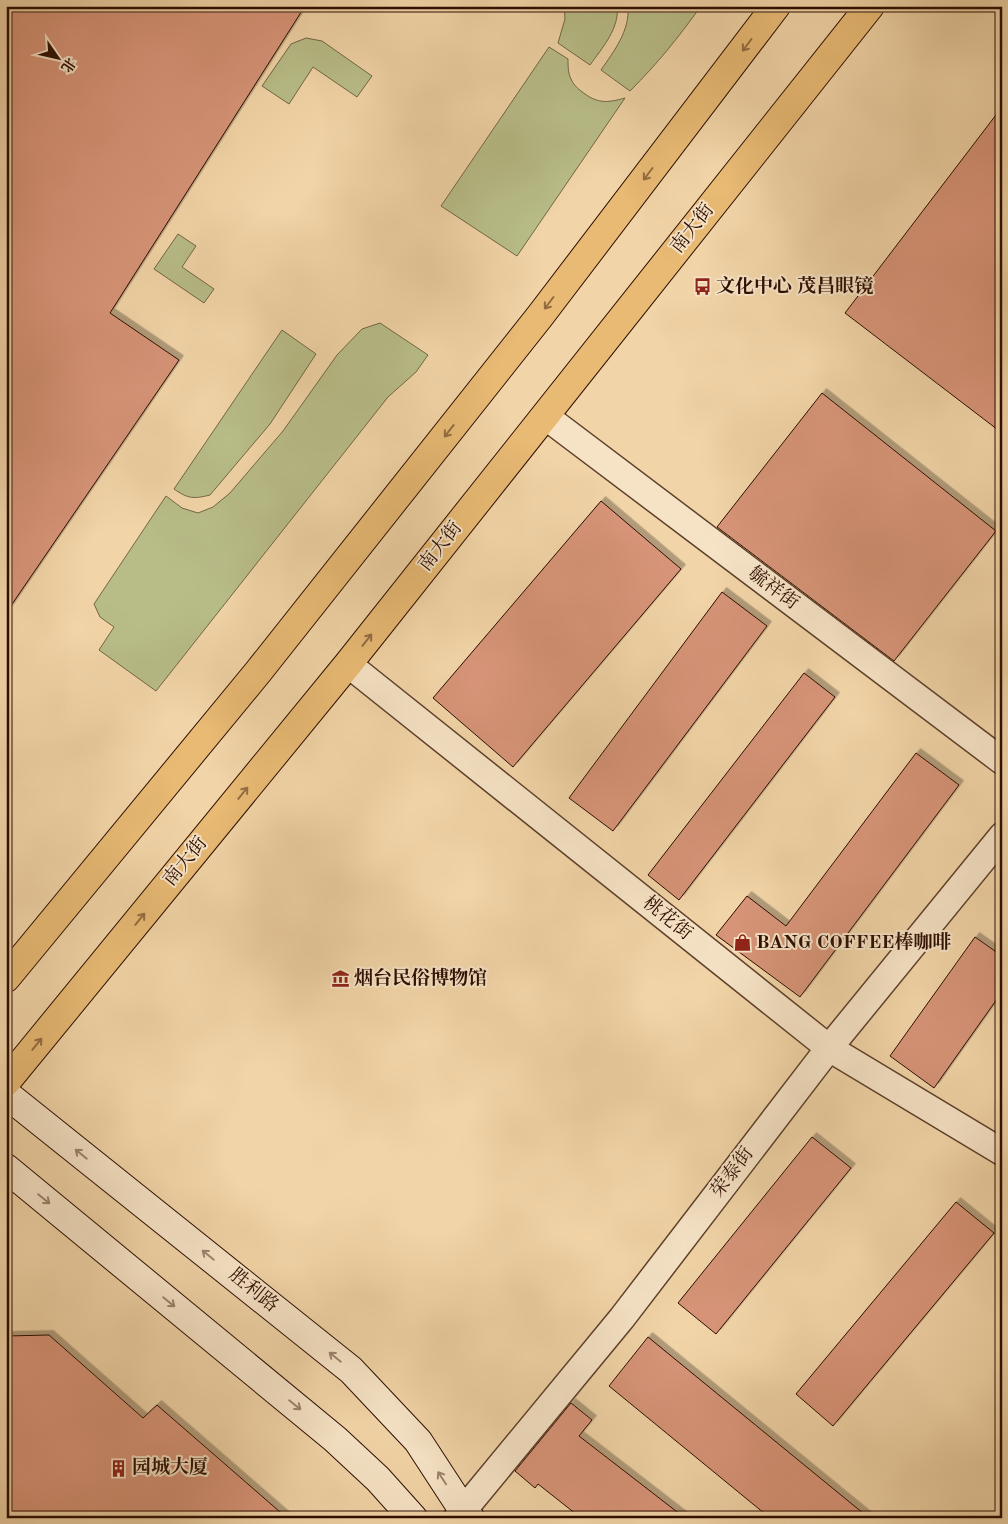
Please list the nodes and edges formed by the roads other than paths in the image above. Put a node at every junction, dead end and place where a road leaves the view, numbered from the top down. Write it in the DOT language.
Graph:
graph roads {
  1 [pos="776,6"];
  2 [pos="870,6"];
  3 [pos="545,416"];
  4 [pos="348,664"];
  5 [pos="1002,761"];
  6 [pos="1002,836"];
  7 [pos="6,978"];
  8 [pos="828,1048"];
  9 [pos="6,1082"];
  10 [pos="6,1094"];
  11 [pos="1002,1152"];
  12 [pos="6,1168"];
  13 [pos="463,1515"];
  14 [pos="413,1518"];
  1 -- 7 [label="main road, one-way"];
  2 -- 3 [label="main road, 南大街"];
  4 -- 3 [label="main road, 南大街, one-way"];
  3 -- 5 [label="street, 毓祥街"];
  4 -- 8 [label="street, 桃花街"];
  9 -- 4 [label="main road, 南大街, one-way"];
  6 -- 8 [label="street, 荣泰街"];
  8 -- 11 [label="street, 桃花街"];
  8 -- 13 [label="street, 荣泰街"];
  13 -- 10 [label="main road, 胜利路, one-way"];
  12 -- 14 [label="main road, one-way"];
}
